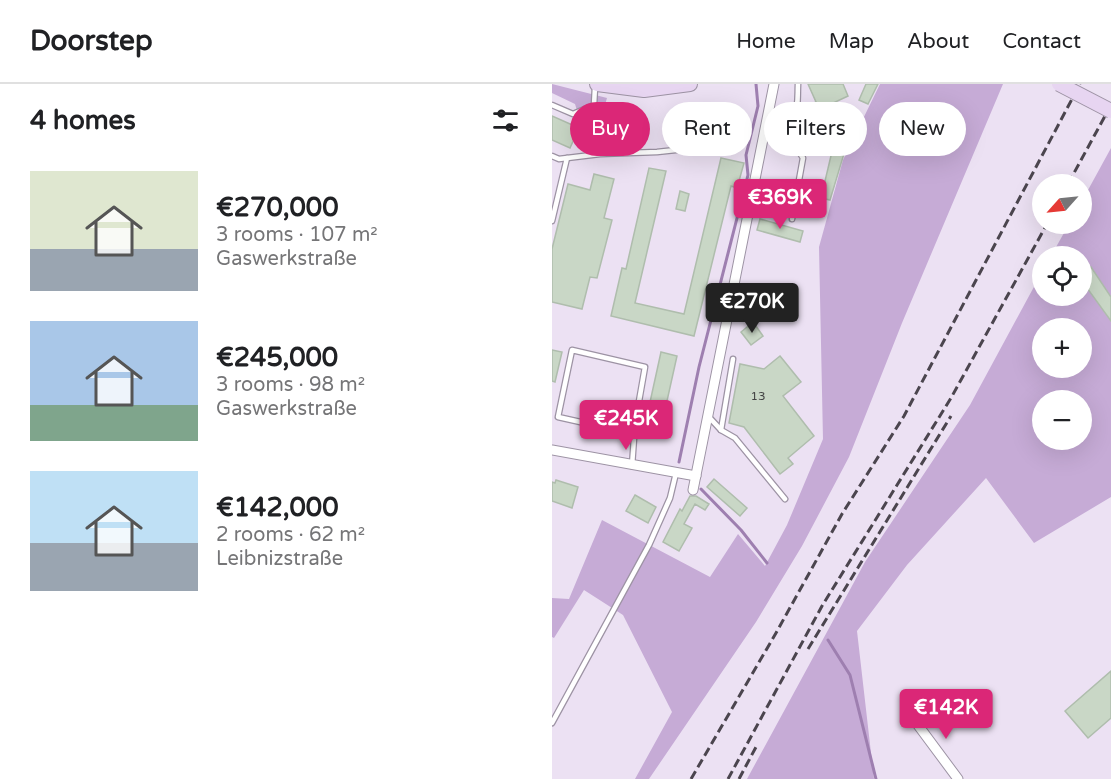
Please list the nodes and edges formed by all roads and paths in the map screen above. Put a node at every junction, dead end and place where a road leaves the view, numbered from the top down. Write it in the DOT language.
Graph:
graph roads {
  1 [pos="596,84"];
  2 [pos="690,84"];
  3 [pos="774,84"];
  4 [pos="798,84"];
  5 [pos="1059,84"];
  6 [pos="657,86"];
  7 [pos="771,102"];
  8 [pos="797,102"];
  9 [pos="552,105"];
  10 [pos="1111,111"];
  11 [pos="764,142"];
  12 [pos="662,151"];
  13 [pos="552,156"];
  14 [pos="802,156"];
  15 [pos="567,158"];
  16 [pos="792,219"];
  17 [pos="552,221"];
  18 [pos="733,359"];
  19 [pos="708,416"];
  20 [pos="721,430"];
  21 [pos="634,434"];
  22 [pos="552,450"];
  23 [pos="632,466"];
  24 [pos="676,473"];
  25 [pos="696,476"];
  26 [pos="693,490"];
  27 [pos="785,499"];
  28 [pos="912,717"];
  29 [pos="552,723"];
  30 [pos="958,779"];
  1 -- 6 [label="main road"];
  1 -- 9 [label="lane"];
  2 -- 6 [label="main road"];
  3 -- 7 [label="street"];
  4 -- 8 [label="lane"];
  5 -- 10 [label="main road, bridge"];
  11 -- 19 [label="street"];
  12 -- 15 [label="lane"];
  13 -- 15 [label="lane"];
  14 -- 16 [label="lane"];
  15 -- 17 [label="lane"];
  18 -- 20 [label="lane"];
  19 -- 20 [label="lane"];
  19 -- 25 [label="street"];
  20 -- 27 [label="lane"];
  21 -- 21 [label="lane"];
  21 -- 23 [label="lane"];
  22 -- 23 [label="street"];
  23 -- 24 [label="street"];
  24 -- 25 [label="street"];
  24 -- 29 [label="lane"];
  25 -- 26 [label="street"];
  28 -- 30 [label="street"];
}
